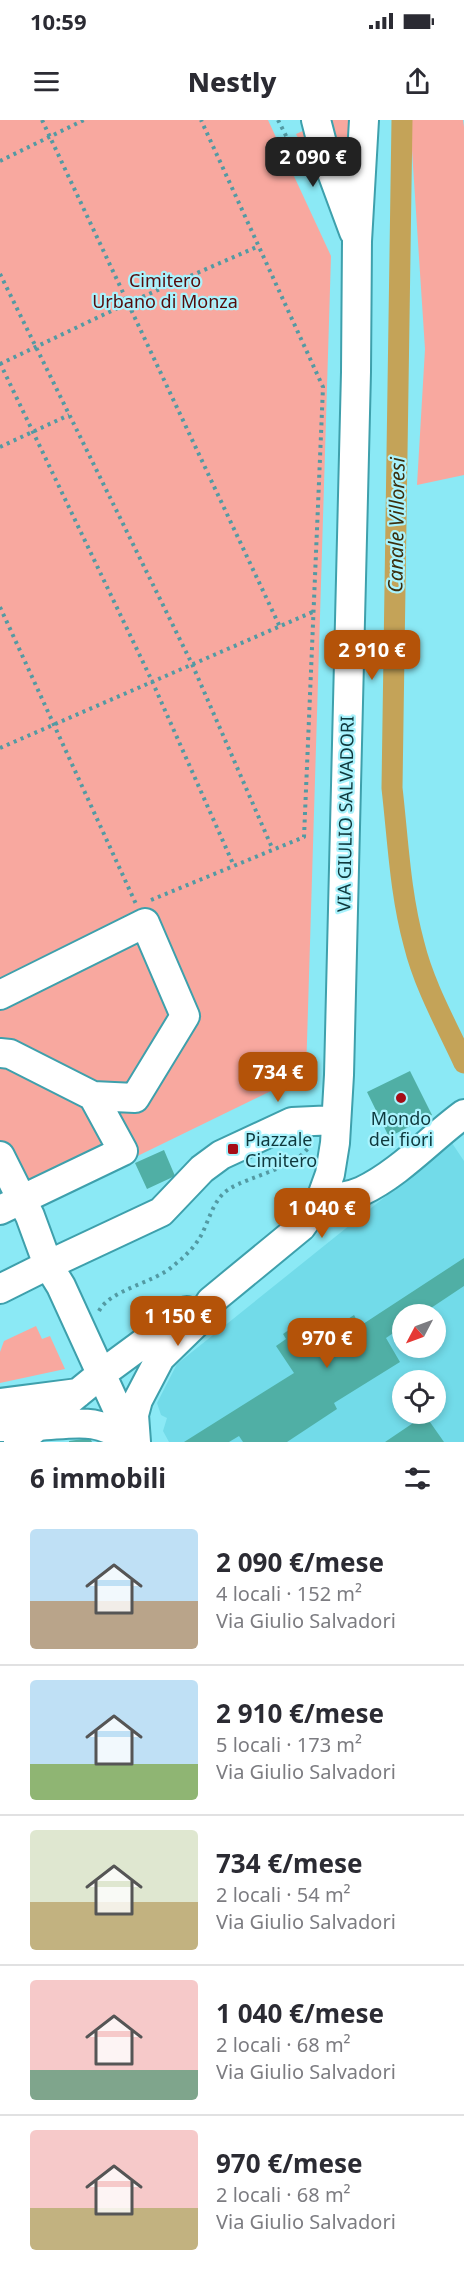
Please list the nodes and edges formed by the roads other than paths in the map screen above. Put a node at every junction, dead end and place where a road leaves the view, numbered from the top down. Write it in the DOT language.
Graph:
graph roads {
  1 [pos="316,120"];
  2 [pos="364,120"];
  3 [pos="357,241"];
  4 [pos="0,995"];
  5 [pos="0,1053"];
  6 [pos="93,1096"];
  7 [pos="464,1114"];
  8 [pos="325,1120"];
  9 [pos="0,1156"];
  10 [pos="321,1199"];
  11 [pos="11,1205"];
  12 [pos="48,1265"];
  13 [pos="0,1289"];
  14 [pos="211,1301"];
  15 [pos="100,1375"];
  16 [pos="78,1393"];
  17 [pos="0,1402"];
  18 [pos="0,1426"];
  19 [pos="28,1434"];
  20 [pos="133,1442"];
  1 -- 3 [label="street, VIA GIULIO SALVADORI"];
  2 -- 3 [label="street, VIA GIULIO SALVADORI"];
  3 -- 8 [label="street, VIA GIULIO SALVADORI"];
  4 -- 6 [label="street"];
  5 -- 6 [label="street"];
  6 -- 11 [label="street"];
  7 -- 10 [label="street"];
  8 -- 10 [label="street, VIA GIULIO SALVADORI"];
  8 -- 12 [label="street"];
  9 -- 11 [label="street"];
  10 -- 14 [label="street, VIA GIULIO SALVADORI"];
  11 -- 12 [label="street"];
  12 -- 13 [label="street"];
  12 -- 15 [label="street"];
  14 -- 15 [label="street, VIA GIULIO SALVADORI"];
  14 -- 20 [label="street, VIA GIULIO SALVADORI"];
  15 -- 16 [label="street, VIA GIULIO SALVADORI"];
  15 -- 20 [label="street"];
  16 -- 17 [label="street"];
  16 -- 19 [label="street, VIA GIULIO SALVADORI"];
  18 -- 19 [label="street"];
  19 -- 20 [label="street"];
}
